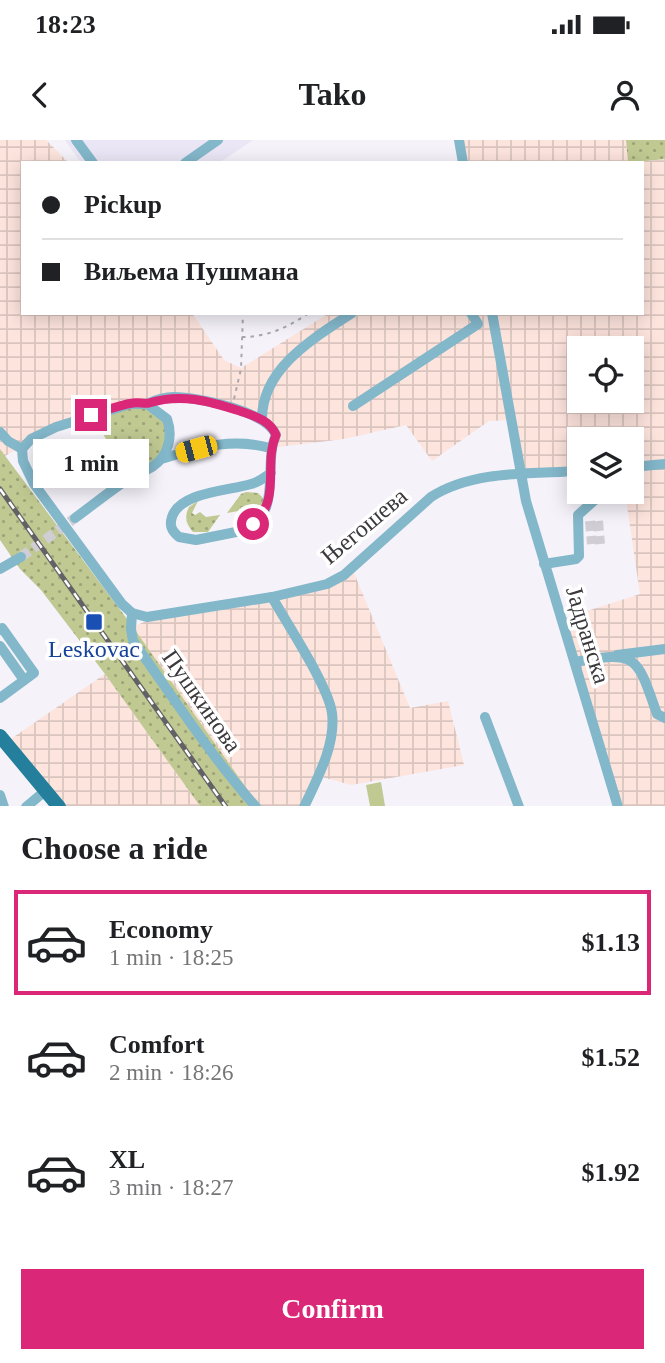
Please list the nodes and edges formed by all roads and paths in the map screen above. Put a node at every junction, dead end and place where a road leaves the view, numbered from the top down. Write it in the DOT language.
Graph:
graph roads {
  1 [pos="76,140"];
  2 [pos="218,140"];
  3 [pos="459,140"];
  4 [pos="92,161"];
  5 [pos="188,161"];
  6 [pos="463,161"];
  7 [pos="243,315"];
  8 [pos="306,315"];
  9 [pos="349,315"];
  10 [pos="472,315"];
  11 [pos="492,315"];
  12 [pos="478,324"];
  13 [pos="241,337"];
  14 [pos="147,404"];
  15 [pos="353,406"];
  16 [pos="232,408"];
  17 [pos="262,419"];
  18 [pos="0,432"];
  19 [pos="270,448"];
  20 [pos="22,449"];
  21 [pos="161,459"];
  22 [pos="665,464"];
  23 [pos="644,466"];
  24 [pos="567,472"];
  25 [pos="271,473"];
  26 [pos="521,475"];
  27 [pos="590,504"];
  28 [pos="75,518"];
  29 [pos="21,557"];
  30 [pos="544,564"];
  31 [pos="0,569"];
  32 [pos="272,597"];
  33 [pos="132,613"];
  34 [pos="0,629"];
  35 [pos="0,646"];
  36 [pos="665,649"];
  37 [pos="610,656"];
  38 [pos="575,662"];
  39 [pos="24,680"];
  40 [pos="0,698"];
  41 [pos="485,717"];
  42 [pos="665,719"];
  43 [pos="0,736"];
  44 [pos="45,791"];
  45 [pos="27,806"];
  46 [pos="57,806"];
  47 [pos="255,806"];
  48 [pos="304,806"];
  49 [pos="519,806"];
  50 [pos="618,806"];
  1 -- 4 [label="street"];
  2 -- 5 [label="street"];
  3 -- 6 [label="street"];
  7 -- 13 [label="path"];
  8 -- 13 [label="path"];
  9 -- 17 [label="street"];
  10 -- 12 [label="street"];
  11 -- 12 [label="street"];
  11 -- 26 [label="street, Јадранска"];
  12 -- 15 [label="street"];
  13 -- 16 [label="path"];
  14 -- 16 [label="street"];
  14 -- 20 [label="street"];
  14 -- 21 [label="street"];
  16 -- 17 [label="street"];
  17 -- 19 [label="street"];
  18 -- 20 [label="street"];
  19 -- 21 [label="street"];
  19 -- 25 [label="street"];
  20 -- 33 [label="street"];
  21 -- 28 [label="street"];
  22 -- 23 [label="street"];
  24 -- 26 [label="street, Његошева"];
  25 -- 25 [label="street"];
  26 -- 30 [label="street, Јадранска"];
  26 -- 32 [label="street, Његошева"];
  27 -- 30 [label="street"];
  29 -- 31 [label="street"];
  30 -- 38 [label="street, Јадранска"];
  32 -- 33 [label="street, Његошева"];
  32 -- 48 [label="street"];
  33 -- 47 [label="street, Пушкинова"];
  34 -- 39 [label="street"];
  35 -- 39 [label="street"];
  36 -- 37 [label="street"];
  37 -- 38 [label="street"];
  37 -- 42 [label="street"];
  38 -- 50 [label="street, Јадранска"];
  39 -- 40 [label="street"];
  41 -- 49 [label="street"];
  43 -- 44 [label="main road"];
  44 -- 45 [label="street"];
  44 -- 46 [label="main road"];
}
